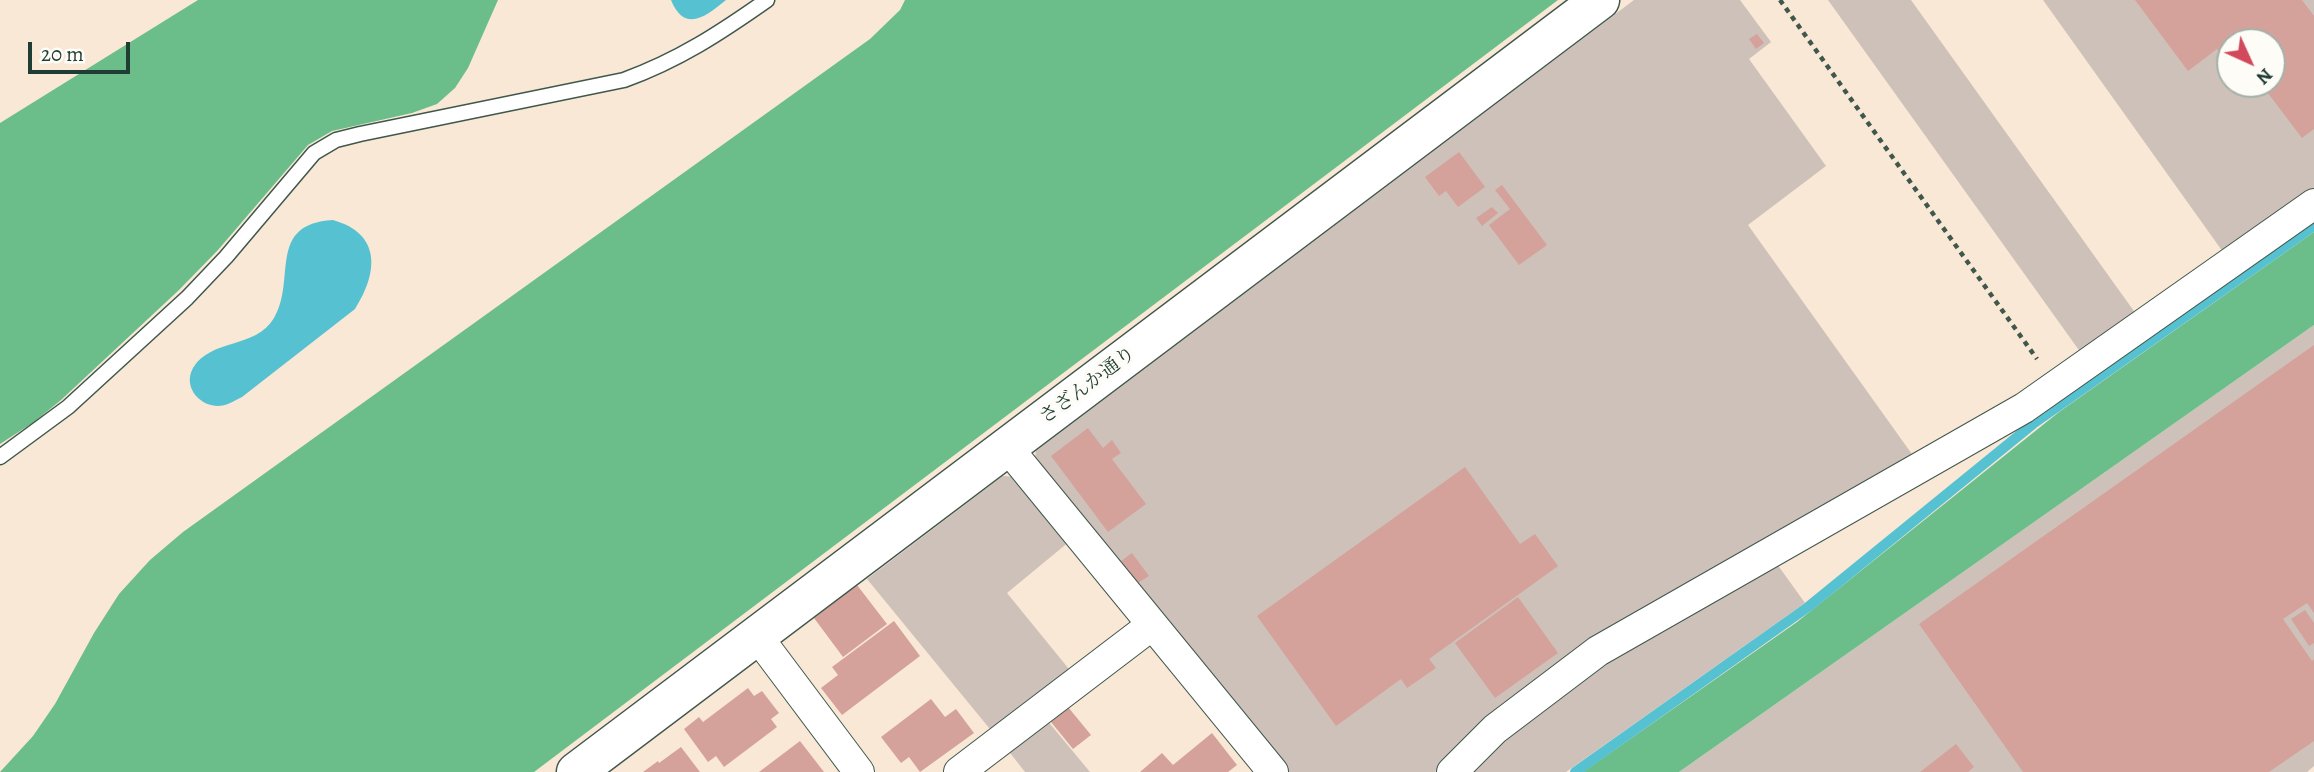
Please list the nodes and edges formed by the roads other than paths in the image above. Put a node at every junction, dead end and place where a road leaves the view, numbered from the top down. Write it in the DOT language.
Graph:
graph roads {
  1 [pos="767,0"];
  2 [pos="1600,0"];
  3 [pos="2314,204"];
  4 [pos="1007,447"];
  5 [pos="0,457"];
  6 [pos="1152,625"];
  7 [pos="757,636"];
  8 [pos="576,772"];
  9 [pos="859,772"];
  10 [pos="959,772"];
  11 [pos="1273,772"];
  12 [pos="1452,772"];
  1 -- 5 [label="lane"];
  2 -- 4 [label="street, さざんか通り"];
  3 -- 12 [label="street"];
  4 -- 6 [label="street"];
  4 -- 7 [label="street, さざんか通り"];
  6 -- 10 [label="street"];
  6 -- 11 [label="street"];
  7 -- 8 [label="street, さざんか通り"];
  7 -- 9 [label="street"];
}
